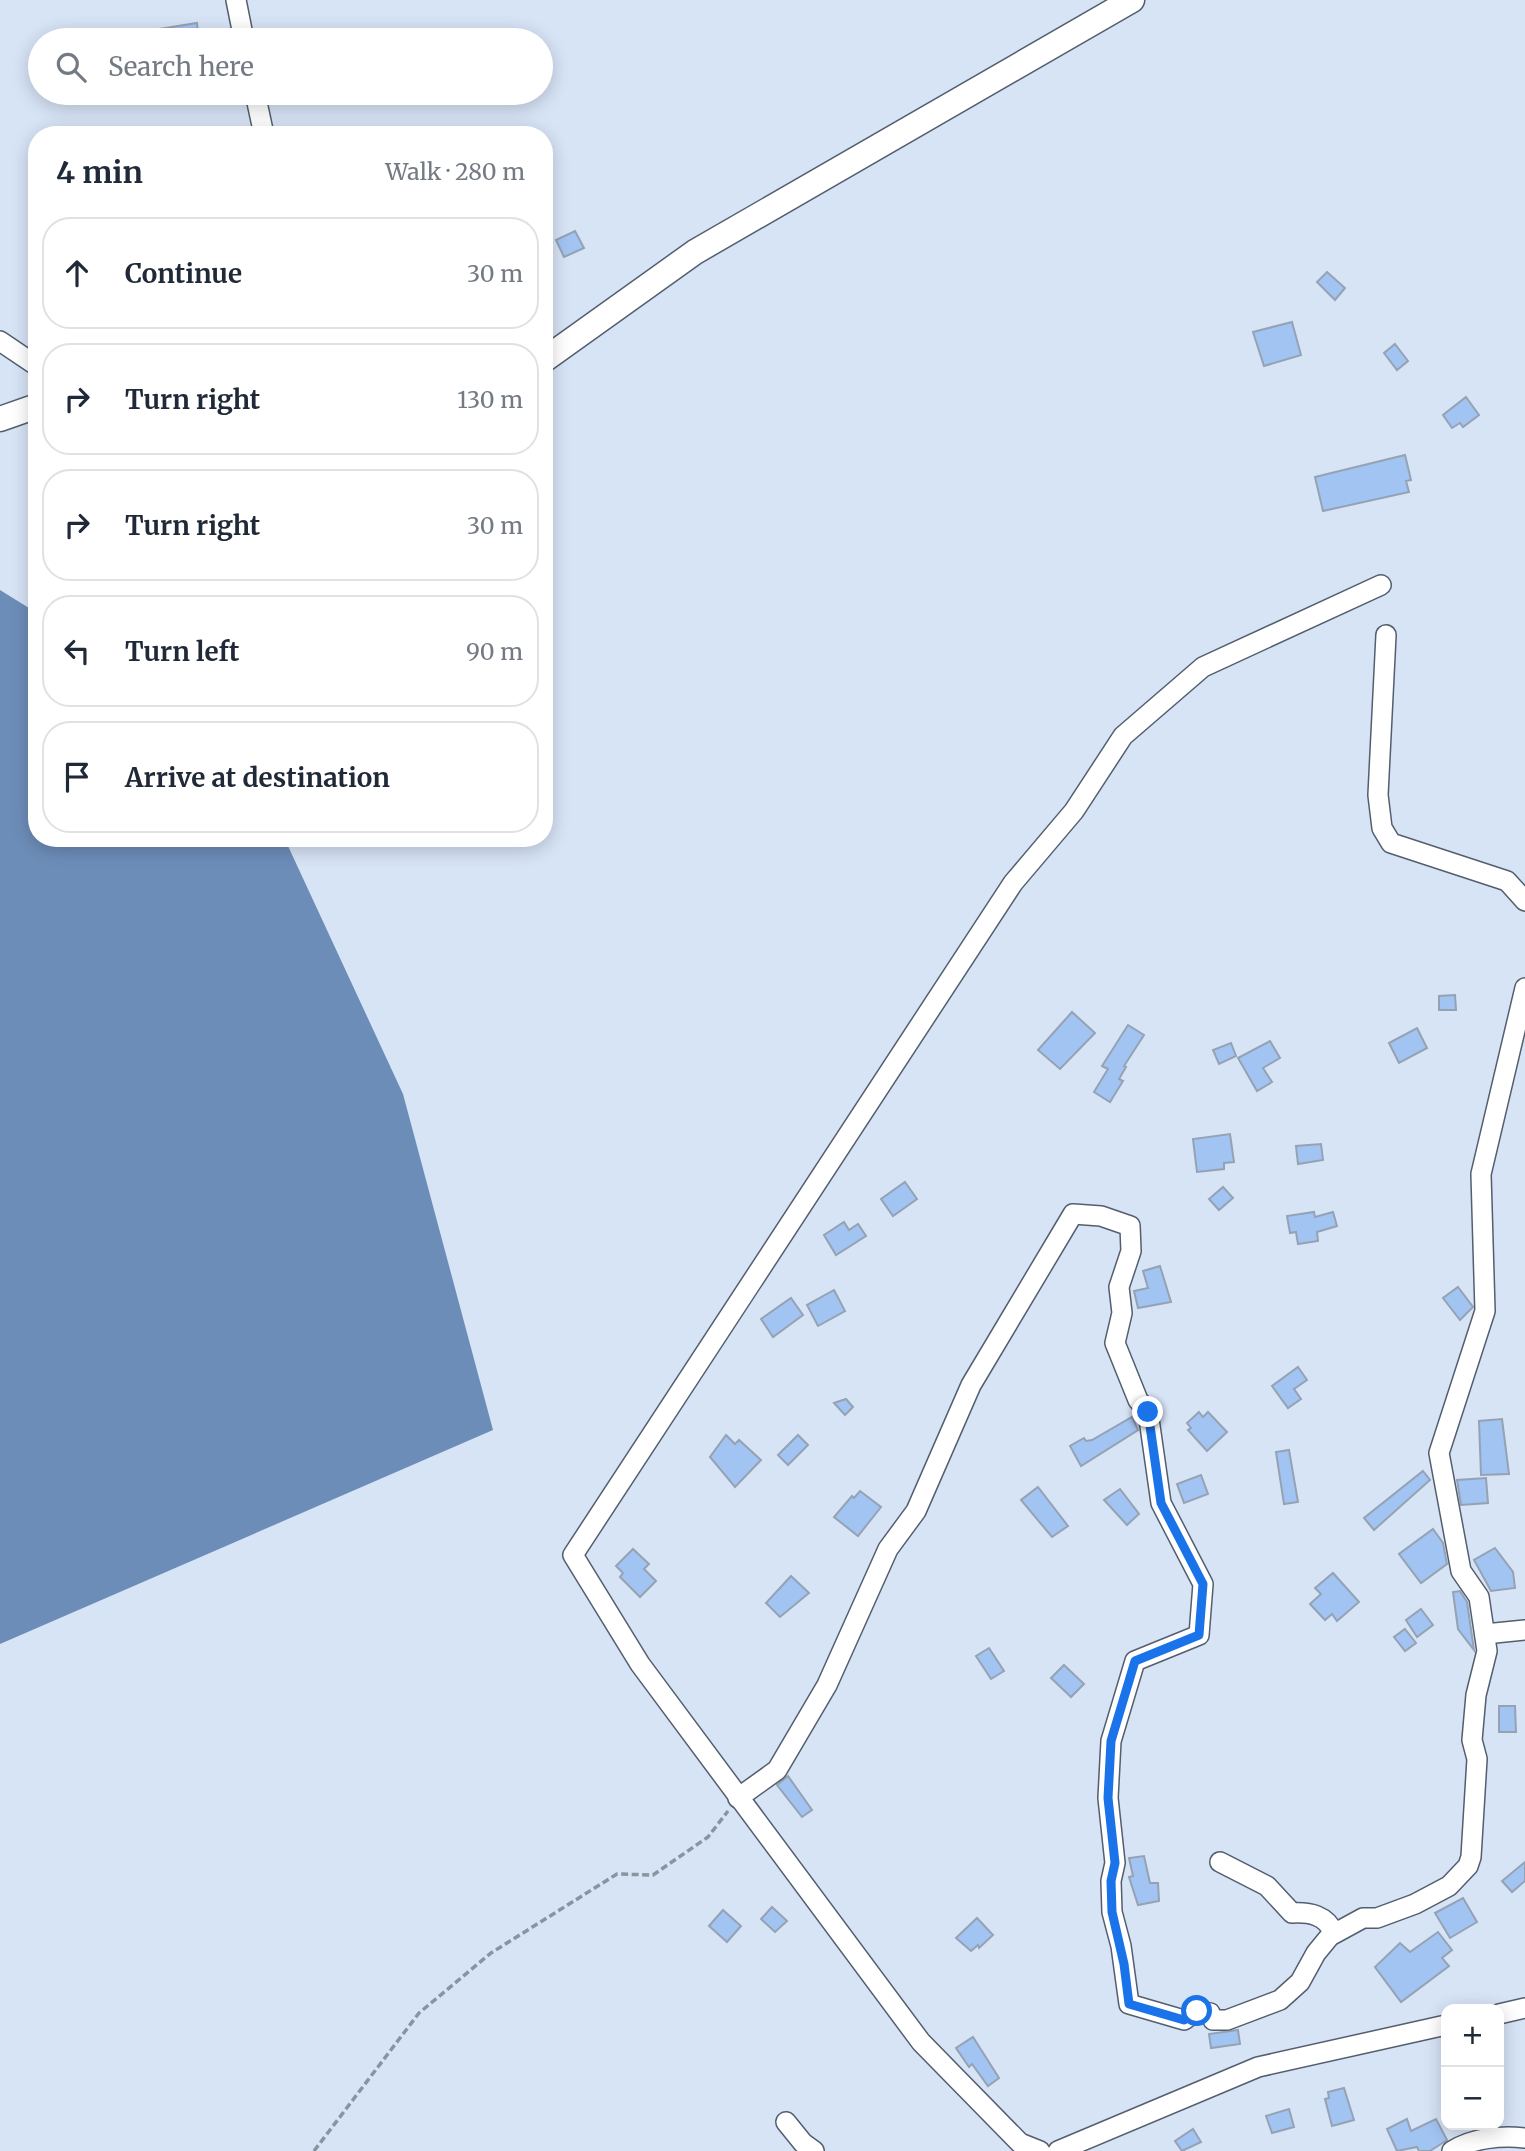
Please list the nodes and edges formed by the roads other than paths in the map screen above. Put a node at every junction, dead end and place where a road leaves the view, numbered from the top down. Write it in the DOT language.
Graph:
graph roads {
  1 [pos="236,0"];
  2 [pos="1132,0"];
  3 [pos="242,28"];
  4 [pos="258,105"];
  5 [pos="262,126"];
  6 [pos="0,341"];
  7 [pos="553,354"];
  8 [pos="28,360"];
  9 [pos="28,409"];
  10 [pos="0,419"];
  11 [pos="1381,584"];
  12 [pos="1386,635"];
  13 [pos="1525,901"];
  14 [pos="1525,988"];
  15 [pos="1525,1630"];
  16 [pos="1485,1634"];
  17 [pos="738,1798"];
  18 [pos="1220,1862"];
  19 [pos="1334,1933"];
  20 [pos="1525,2008"];
  21 [pos="1504,2013"];
  22 [pos="1441,2026"];
  23 [pos="786,2122"];
  24 [pos="1525,2138"];
  25 [pos="814,2151"];
  26 [pos="1040,2151"];
  27 [pos="1058,2151"];
  28 [pos="1452,2151"];
  1 -- 3 [label="street"];
  2 -- 7 [label="street"];
  4 -- 5 [label="street"];
  6 -- 8 [label="street"];
  9 -- 10 [label="street"];
  11 -- 17 [label="street"];
  12 -- 13 [label="street"];
  14 -- 16 [label="street"];
  15 -- 16 [label="street"];
  16 -- 19 [label="street"];
  17 -- 19 [label="street"];
  17 -- 26 [label="street"];
  18 -- 19 [label="street"];
  20 -- 21 [label="street"];
  22 -- 27 [label="street"];
  23 -- 25 [label="street"];
  24 -- 28 [label="street"];
}
